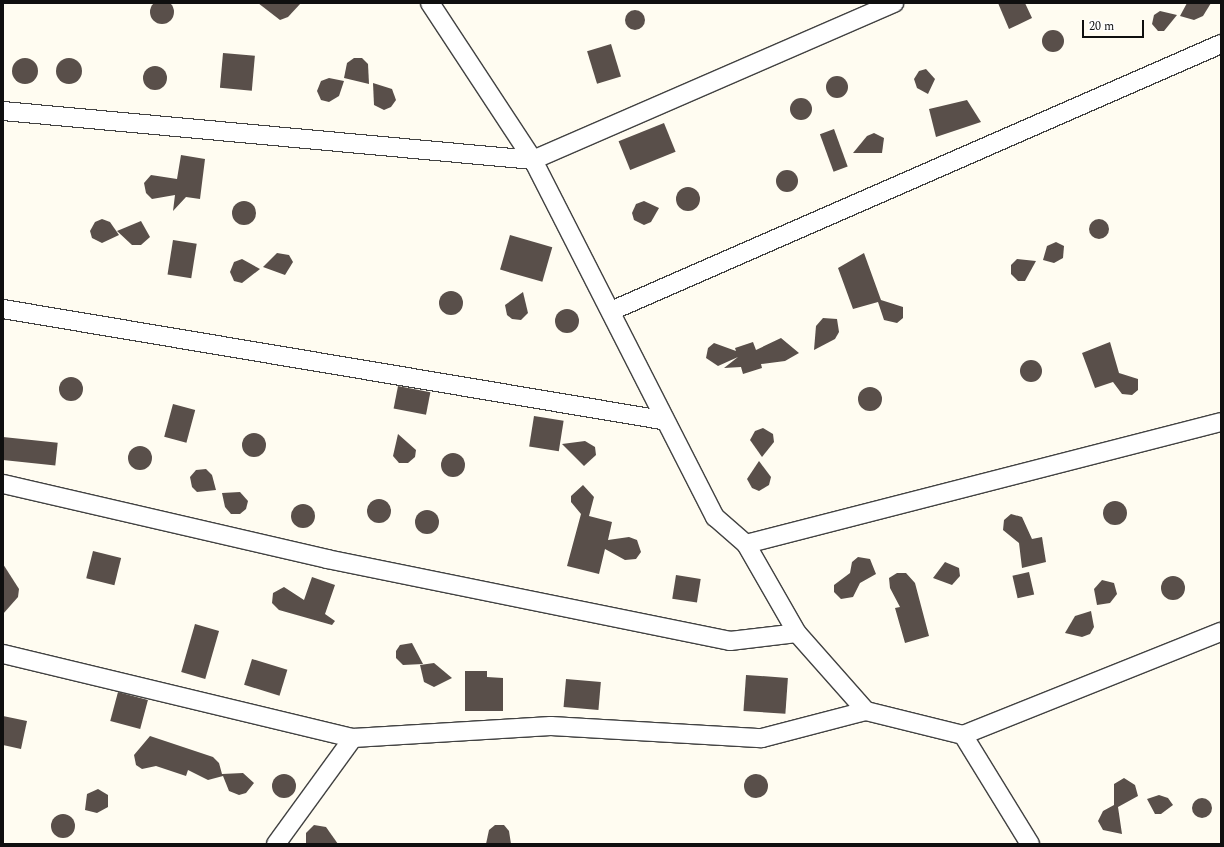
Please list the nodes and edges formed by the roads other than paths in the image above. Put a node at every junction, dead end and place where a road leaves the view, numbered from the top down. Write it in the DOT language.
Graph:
graph roads {
  1 [pos="430,3"];
  2 [pos="894,3"];
  3 [pos="1221,44"];
  4 [pos="3,110"];
  5 [pos="533,160"];
  6 [pos="3,309"];
  7 [pos="611,311"];
  8 [pos="662,420"];
  9 [pos="1221,422"];
  10 [pos="3,484"];
  11 [pos="746,544"];
  12 [pos="1221,632"];
  13 [pos="797,634"];
  14 [pos="3,654"];
  15 [pos="866,711"];
  16 [pos="964,735"];
  17 [pos="353,738"];
  18 [pos="276,844"];
  19 [pos="1030,844"];
  1 -- 5 [label="street"];
  2 -- 5 [label="street"];
  3 -- 7 [label="street"];
  4 -- 5 [label="street"];
  5 -- 7 [label="street"];
  6 -- 8 [label="street"];
  7 -- 8 [label="street"];
  8 -- 11 [label="street"];
  9 -- 11 [label="street"];
  10 -- 13 [label="street"];
  11 -- 13 [label="street"];
  12 -- 16 [label="street"];
  13 -- 15 [label="street"];
  14 -- 17 [label="street"];
  15 -- 16 [label="street"];
  15 -- 17 [label="street"];
  16 -- 19 [label="street"];
  17 -- 18 [label="street"];
}
